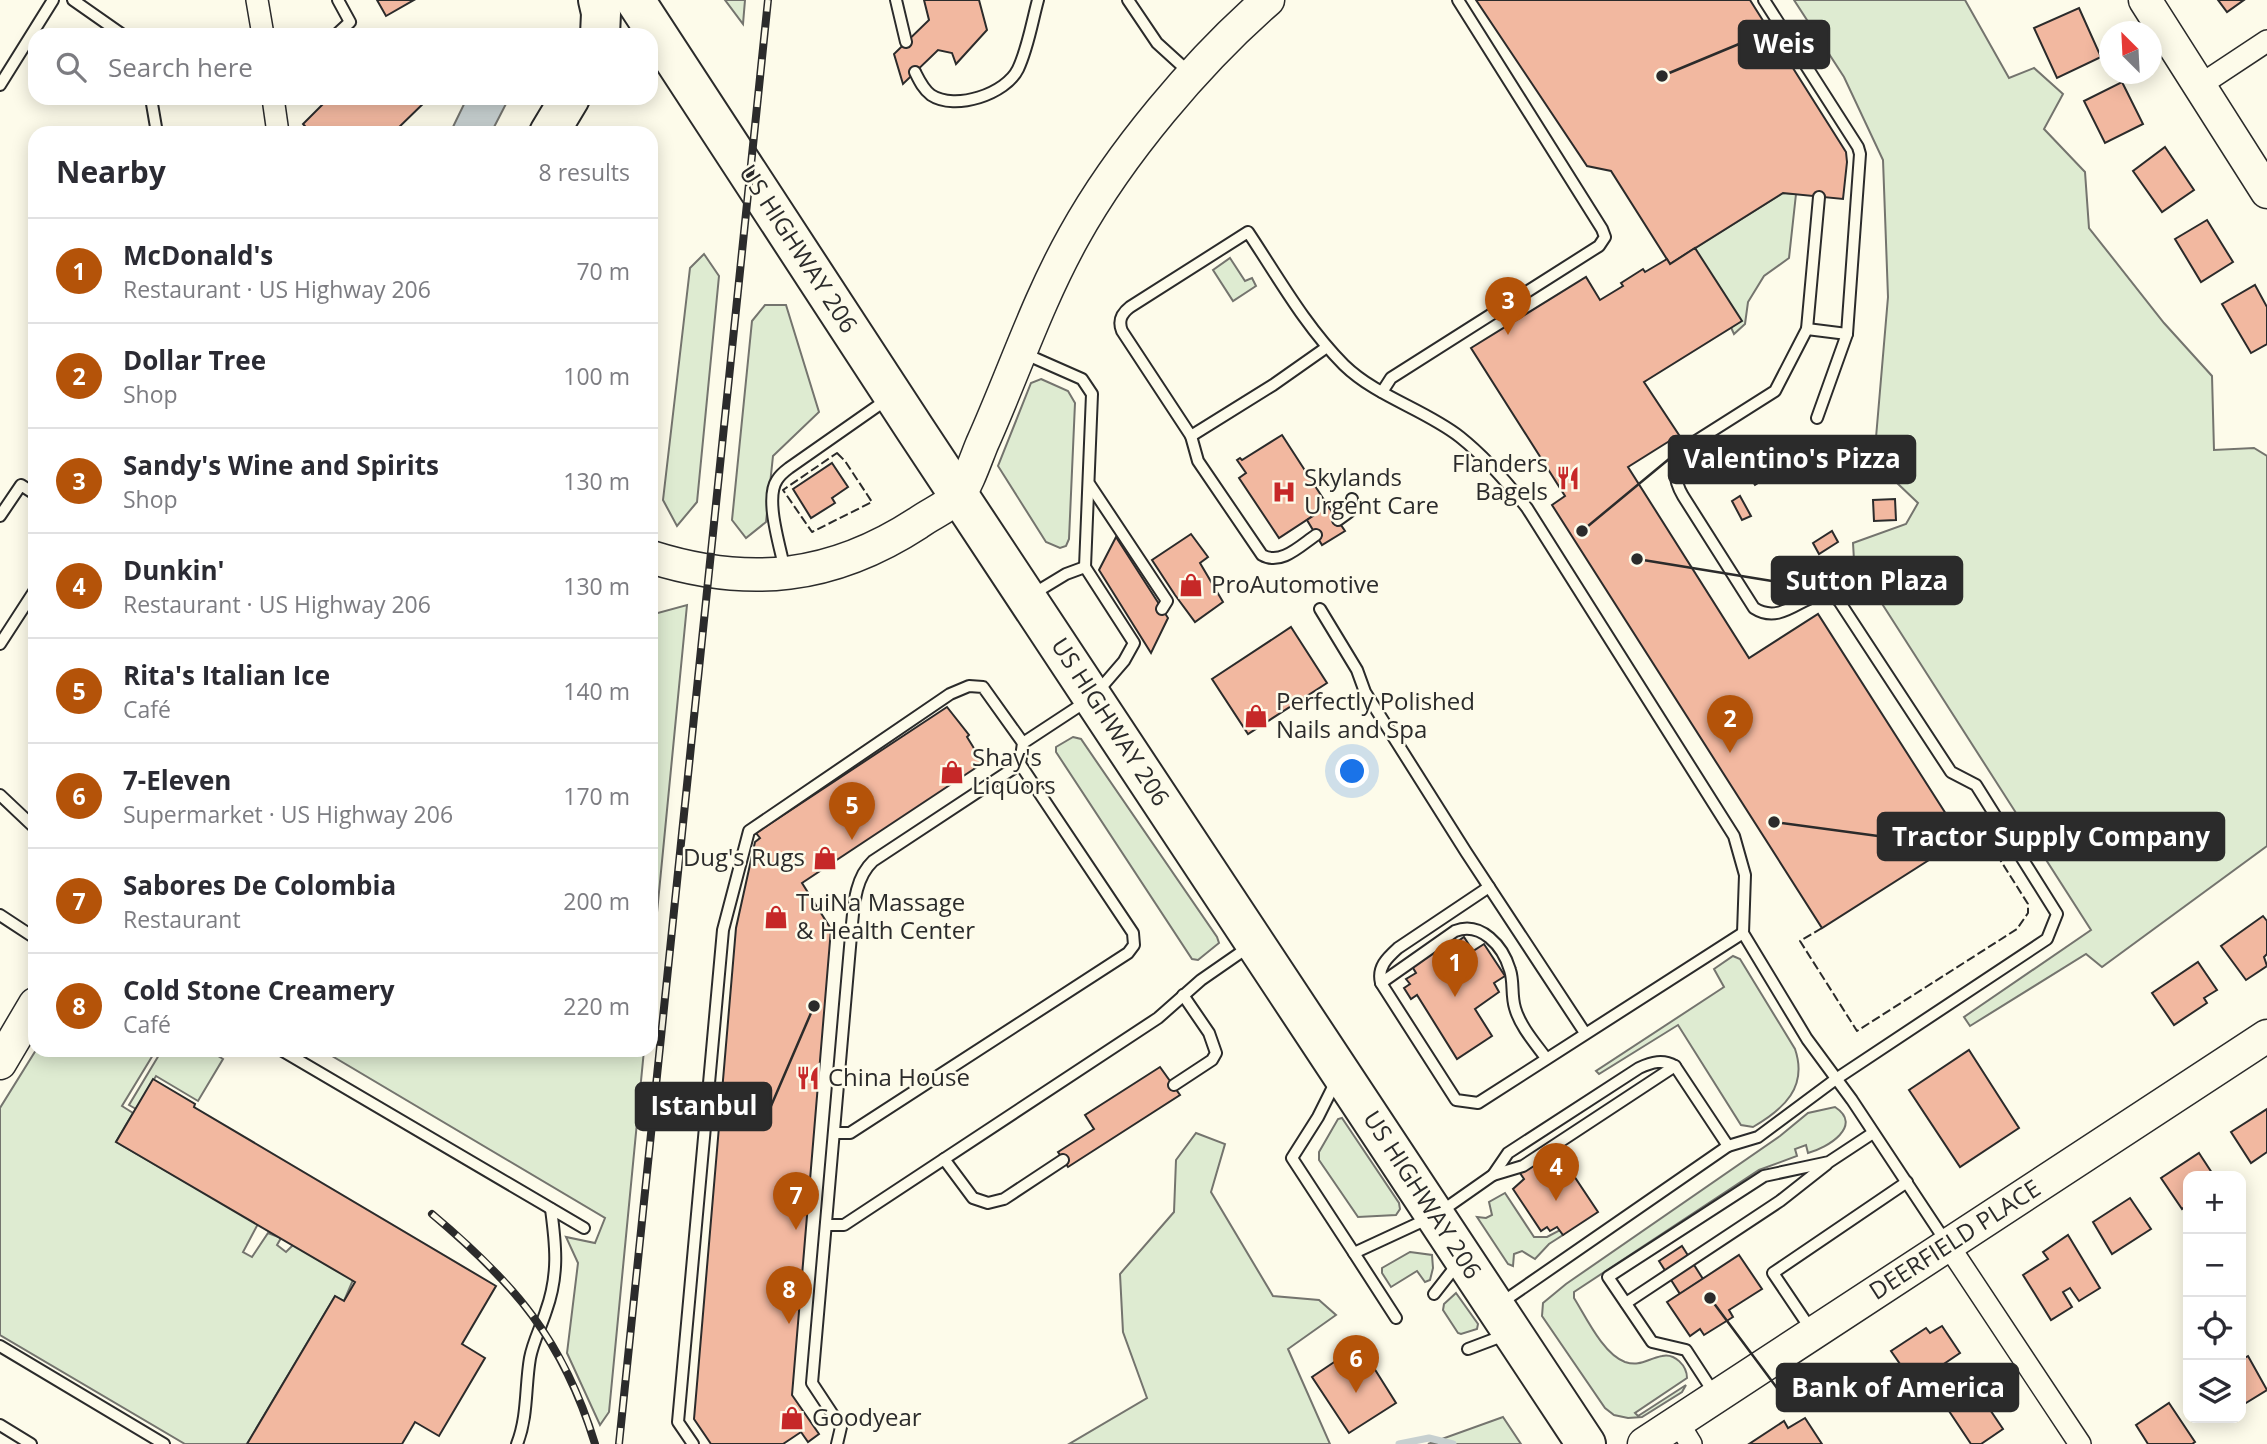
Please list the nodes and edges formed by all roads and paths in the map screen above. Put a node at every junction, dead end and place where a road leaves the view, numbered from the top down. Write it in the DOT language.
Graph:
graph roads {
  1 [pos="53,0"];
  2 [pos="73,0"];
  3 [pos="257,0"];
  4 [pos="338,0"];
  5 [pos="598,0"];
  6 [pos="635,0"];
  7 [pos="896,0"];
  8 [pos="1038,0"];
  9 [pos="1128,0"];
  10 [pos="1268,0"];
  11 [pos="1458,0"];
  12 [pos="1764,0"];
  13 [pos="2145,0"];
  14 [pos="36,28"];
  15 [pos="113,28"];
  16 [pos="262,28"];
  17 [pos="344,28"];
  18 [pos="600,28"];
  19 [pos="653,28"];
  20 [pos="658,35"];
  21 [pos="28,40"];
  22 [pos="2267,41"];
  23 [pos="906,42"];
  24 [pos="915,72"];
  25 [pos="1192,75"];
  26 [pos="0,85"];
  27 [pos="2199,86"];
  28 [pos="152,105"];
  29 [pos="274,105"];
  30 [pos="566,105"];
  31 [pos="156,126"];
  32 [pos="277,126"];
  33 [pos="553,126"];
  34 [pos="2267,192"];
  35 [pos="1819,197"];
  36 [pos="1807,329"];
  37 [pos="1847,334"];
  38 [pos="1327,347"];
  39 [pos="1021,352"];
  40 [pos="1382,392"];
  41 [pos="893,395"];
  42 [pos="1817,418"];
  43 [pos="1191,436"];
  44 [pos="1090,484"];
  45 [pos="28,490"];
  46 [pos="959,496"];
  47 [pos="1352,499"];
  48 [pos="0,516"];
  49 [pos="1338,520"];
  50 [pos="1316,535"];
  51 [pos="658,558"];
  52 [pos="1085,567"];
  53 [pos="785,574"];
  54 [pos="1027,597"];
  55 [pos="28,601"];
  56 [pos="1162,609"];
  57 [pos="1320,610"];
  58 [pos="0,644"];
  59 [pos="1093,697"];
  60 [pos="1023,743"];
  61 [pos="1020,764"];
  62 [pos="0,795"];
  63 [pos="28,822"];
  64 [pos="1489,887"];
  65 [pos="0,915"];
  66 [pos="28,933"];
  67 [pos="1743,933"];
  68 [pos="1255,943"];
  69 [pos="1381,982"];
  70 [pos="1184,995"];
  71 [pos="28,1016"];
  72 [pos="1585,1033"];
  73 [pos="2267,1037"];
  74 [pos="293,1057"];
  75 [pos="1546,1058"];
  76 [pos="0,1063"];
  77 [pos="1675,1066"];
  78 [pos="1341,1072"];
  79 [pos="1836,1079"];
  80 [pos="1174,1086"];
  81 [pos="834,1133"];
  82 [pos="1873,1133"];
  83 [pos="1728,1146"];
  84 [pos="944,1159"];
  85 [pos="1063,1160"];
  86 [pos="1829,1162"];
  87 [pos="1493,1175"];
  88 [pos="1906,1182"];
  89 [pos="551,1209"];
  90 [pos="1436,1215"];
  91 [pos="827,1225"];
  92 [pos="584,1228"];
  93 [pos="1948,1245"];
  94 [pos="1354,1253"];
  95 [pos="1463,1257"];
  96 [pos="1434,1294"];
  97 [pos="1626,1303"];
  98 [pos="1396,1318"];
  99 [pos="1504,1319"];
  100 [pos="1813,1332"];
  101 [pos="0,1346"];
  102 [pos="1468,1349"];
  103 [pos="1716,1396"];
  104 [pos="0,1425"];
  105 [pos="1684,1432"];
  106 [pos="12,1433"];
  107 [pos="6,1444"];
  108 [pos="31,1444"];
  109 [pos="164,1444"];
  110 [pos="517,1444"];
  111 [pos="693,1444"];
  112 [pos="837,1444"];
  113 [pos="1586,1444"];
  114 [pos="1644,1444"];
  115 [pos="2080,1444"];
  1 -- 14 [label="lane"];
  2 -- 15 [label="lane"];
  3 -- 16 [label="street"];
  4 -- 17 [label="lane"];
  5 -- 18 [label="highway"];
  6 -- 19 [label="highway, US HIGHWAY 206"];
  7 -- 23 [label="lane"];
  8 -- 24 [label="lane"];
  9 -- 25 [label="lane"];
  10 -- 25 [label="street"];
  11 -- 40 [label="lane"];
  12 -- 37 [label="lane"];
  13 -- 27 [label="street"];
  20 -- 41 [label="highway, US HIGHWAY 206"];
  21 -- 26 [label="lane"];
  22 -- 27 [label="street"];
  25 -- 39 [label="street"];
  27 -- 34 [label="street"];
  28 -- 31 [label="lane"];
  29 -- 32 [label="street"];
  30 -- 33 [label="highway"];
  35 -- 36 [label="lane"];
  36 -- 37 [label="lane"];
  36 -- 79 [label="lane"];
  37 -- 42 [label="lane"];
  38 -- 40 [label="lane"];
  38 -- 43 [label="lane"];
  38 -- 43 [label="lane"];
  39 -- 44 [label="lane"];
  39 -- 46 [label="street"];
  40 -- 67 [label="lane"];
  41 -- 46 [label="highway, US HIGHWAY 206"];
  41 -- 53 [label="lane"];
  43 -- 50 [label="lane"];
  44 -- 52 [label="lane"];
  44 -- 56 [label="lane"];
  45 -- 48 [label="lane"];
  46 -- 53 [label="street"];
  46 -- 54 [label="highway, US HIGHWAY 206"];
  47 -- 49 [label="lane"];
  51 -- 53 [label="street"];
  52 -- 54 [label="lane"];
  52 -- 59 [label="lane"];
  54 -- 59 [label="highway, US HIGHWAY 206"];
  55 -- 58 [label="lane"];
  57 -- 64 [label="lane"];
  59 -- 60 [label="lane"];
  59 -- 68 [label="highway, US HIGHWAY 206"];
  60 -- 61 [label="lane"];
  60 -- 111 [label="lane"];
  61 -- 81 [label="lane"];
  61 -- 81 [label="lane"];
  62 -- 63 [label="lane"];
  64 -- 69 [label="lane"];
  64 -- 72 [label="lane"];
  65 -- 66 [label="lane"];
  67 -- 72 [label="lane"];
  67 -- 79 [label="lane"];
  68 -- 70 [label="lane"];
  68 -- 78 [label="highway, US HIGHWAY 206"];
  69 -- 75 [label="lane"];
  69 -- 75 [label="lane"];
  70 -- 80 [label="lane"];
  70 -- 84 [label="lane"];
  71 -- 76 [label="street"];
  72 -- 75 [label="lane"];
  73 -- 93 [label="street, DEERFIELD PLACE"];
  74 -- 89 [label="lane"];
  77 -- 83 [label="lane"];
  77 -- 87 [label="lane"];
  77 -- 87 [label="lane"];
  78 -- 90 [label="highway, US HIGHWAY 206"];
  78 -- 94 [label="lane"];
  79 -- 82 [label="lane"];
  79 -- 83 [label="lane"];
  81 -- 91 [label="lane"];
  82 -- 86 [label="lane"];
  82 -- 88 [label="lane"];
  83 -- 99 [label="lane"];
  84 -- 85 [label="lane"];
  84 -- 91 [label="lane"];
  86 -- 97 [label="lane"];
  86 -- 97 [label="lane"];
  87 -- 90 [label="lane"];
  88 -- 93 [label="lane"];
  88 -- 100 [label="lane"];
  89 -- 92 [label="lane"];
  89 -- 110 [label="lane"];
  90 -- 94 [label="lane"];
  90 -- 95 [label="highway, US HIGHWAY 206"];
  91 -- 112 [label="lane"];
  93 -- 100 [label="street, DEERFIELD PLACE"];
  93 -- 115 [label="street"];
  94 -- 98 [label="lane"];
  95 -- 96 [label="lane"];
  95 -- 99 [label="highway, US HIGHWAY 206"];
  97 -- 103 [label="lane"];
  99 -- 102 [label="lane"];
  99 -- 113 [label="highway, US HIGHWAY 206"];
  100 -- 103 [label="street, DEERFIELD PLACE"];
  101 -- 109 [label="lane"];
  103 -- 105 [label="street, DEERFIELD PLACE"];
  104 -- 106 [label="lane"];
  105 -- 114 [label="street, DEERFIELD PLACE"];
  106 -- 107 [label="lane"];
  106 -- 108 [label="lane"];
}
